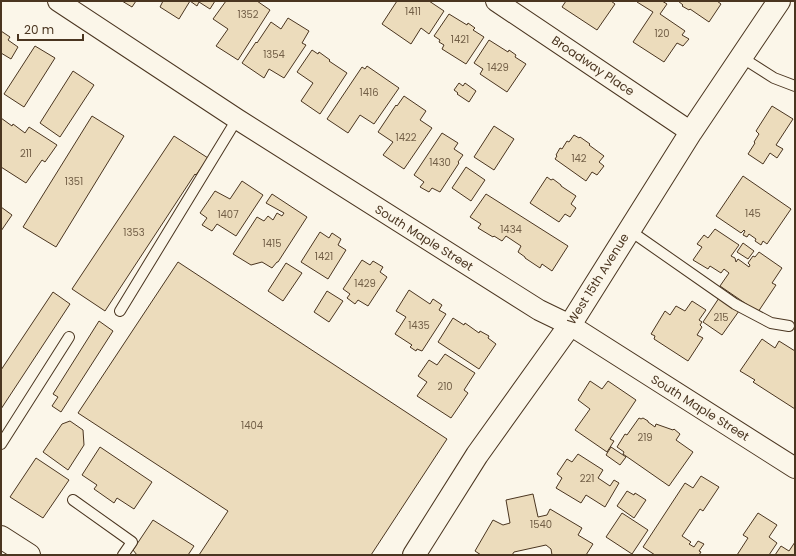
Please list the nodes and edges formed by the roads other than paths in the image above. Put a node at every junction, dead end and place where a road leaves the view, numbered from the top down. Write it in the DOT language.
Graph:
graph roads {
  1 [pos="58,1"];
  2 [pos="496,1"];
  3 [pos="779,1"];
  4 [pos="741,57"];
  5 [pos="795,86"];
  6 [pos="237,119"];
  7 [pos="691,132"];
  8 [pos="629,230"];
  9 [pos="120,311"];
  10 [pos="570,325"];
  11 [pos="789,326"];
  12 [pos="69,337"];
  13 [pos="1,444"];
  14 [pos="795,468"];
  15 [pos="73,500"];
  16 [pos="1,537"];
  17 [pos="29,555"];
  18 [pos="123,555"];
  19 [pos="414,555"];
  1 -- 6 [label="street, South Maple Street"];
  2 -- 7 [label="street, Broadway Place"];
  3 -- 4 [label="street, West 15th Avenue"];
  4 -- 5 [label="lane"];
  4 -- 7 [label="street, West 15th Avenue"];
  6 -- 9 [label="lane"];
  6 -- 10 [label="street, South Maple Street"];
  7 -- 8 [label="street, West 15th Avenue"];
  8 -- 10 [label="street, West 15th Avenue"];
  8 -- 11 [label="lane"];
  10 -- 14 [label="street, South Maple Street"];
  10 -- 19 [label="street, West 15th Avenue"];
  12 -- 13 [label="lane"];
  15 -- 18 [label="lane"];
  16 -- 17 [label="street"];
}
